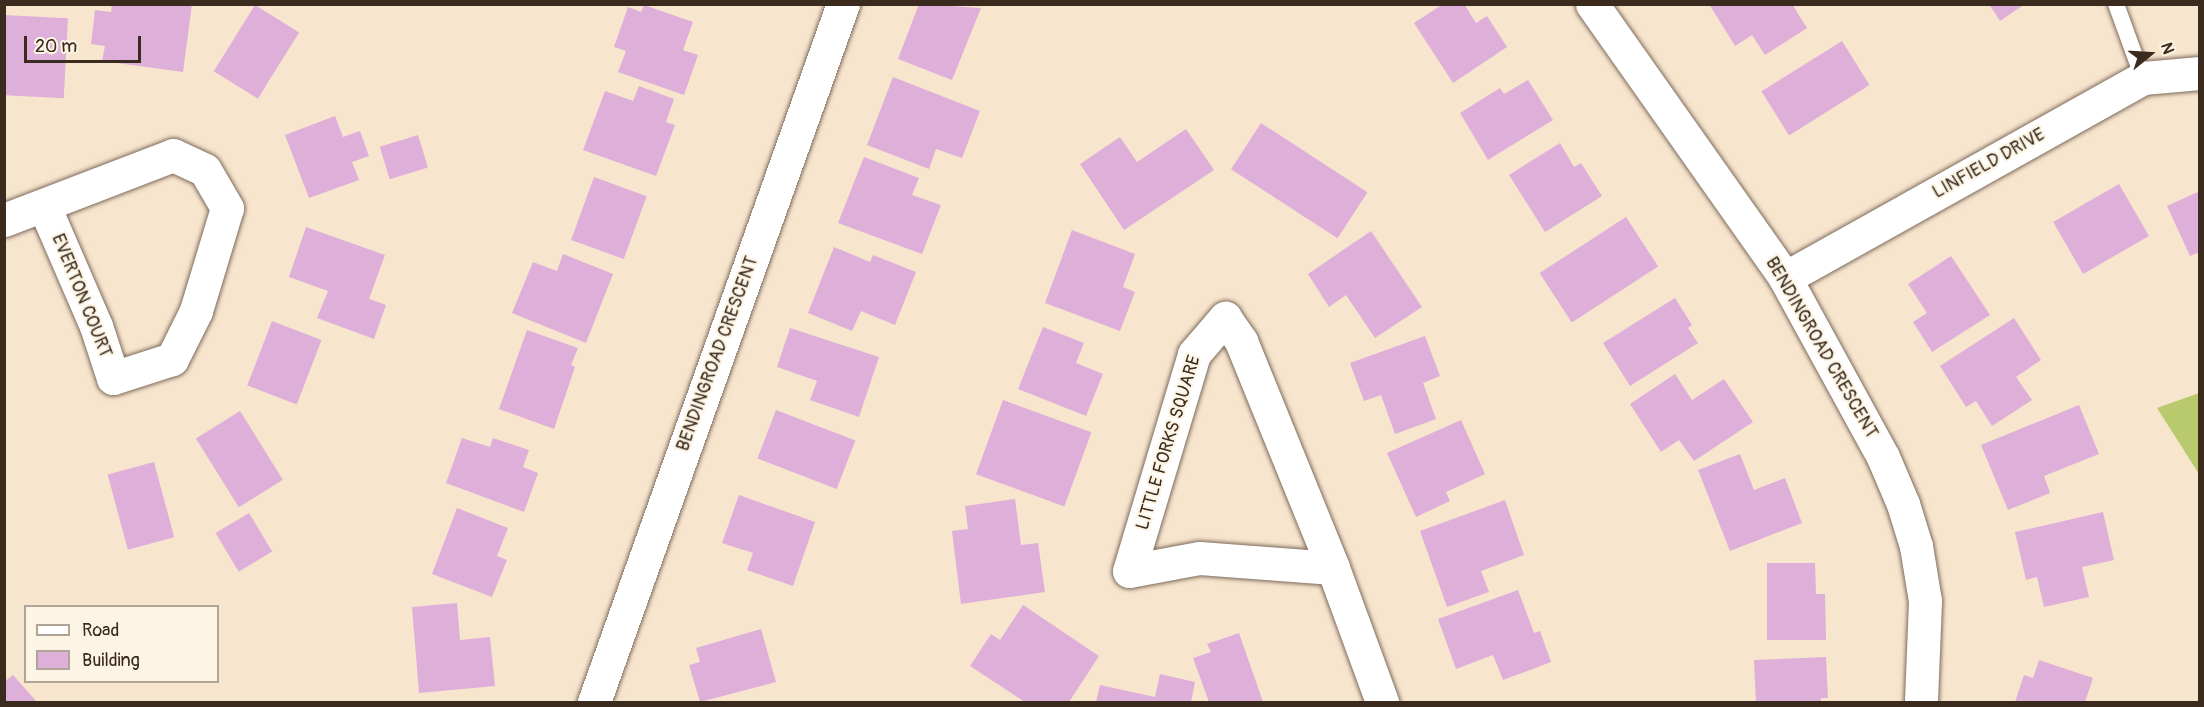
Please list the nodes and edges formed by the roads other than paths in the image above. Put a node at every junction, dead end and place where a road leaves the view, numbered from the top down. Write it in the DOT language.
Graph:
graph roads {
  1 [pos="843,4"];
  2 [pos="1592,4"];
  3 [pos="2116,4"];
  4 [pos="2199,73"];
  5 [pos="2143,78"];
  6 [pos="44,206"];
  7 [pos="4,219"];
  8 [pos="1785,278"];
  9 [pos="1333,568"];
  10 [pos="594,702"];
  11 [pos="1382,702"];
  12 [pos="1921,702"];
  1 -- 10 [label="street, BENDINGROAD CRESCENT"];
  2 -- 8 [label="street, BENDINGROAD CRESCENT"];
  3 -- 5 [label="lane"];
  4 -- 5 [label="street, LINFIELD DRIVE"];
  5 -- 8 [label="street, LINFIELD DRIVE"];
  6 -- 6 [label="street, EVERTON COURT"];
  6 -- 7 [label="street, EVERTON COURT"];
  8 -- 12 [label="street, BENDINGROAD CRESCENT"];
  9 -- 9 [label="street, LITTLE FORKS SQUARE"];
  9 -- 11 [label="street, LITTLE FORKS SQUARE"];
}
